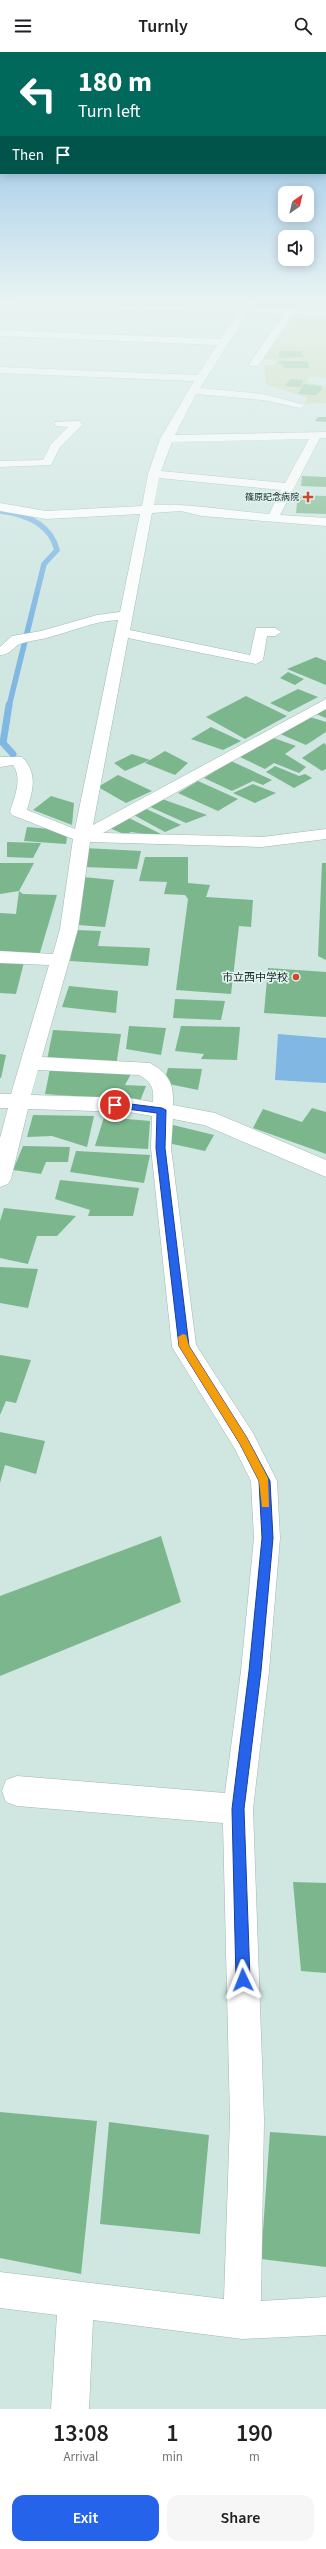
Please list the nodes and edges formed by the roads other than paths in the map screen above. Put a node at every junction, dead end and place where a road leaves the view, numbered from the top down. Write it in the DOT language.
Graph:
graph roads {
  1 [pos="182,412"];
  2 [pos="59,424"];
  3 [pos="321,435"];
  4 [pos="166,439"];
  5 [pos="308,450"];
  6 [pos="320,451"];
  7 [pos="0,464"];
  8 [pos="154,474"];
  9 [pos="288,487"];
  10 [pos="0,507"];
  11 [pos="146,508"];
  12 [pos="272,519"];
  13 [pos="326,522"];
  14 [pos="124,616"];
  15 [pos="121,632"];
  16 [pos="274,632"];
  17 [pos="0,651"];
  18 [pos="326,703"];
  19 [pos="0,762"];
  20 [pos="326,834"];
  21 [pos="82,837"];
  22 [pos="0,957"];
  23 [pos="60,960"];
  24 [pos="31,1063"];
  25 [pos="10,1102"];
  26 [pos="162,1110"];
  27 [pos="326,1169"];
  28 [pos="0,1179"];
  29 [pos="17,1791"];
  30 [pos="238,1809"];
  31 [pos="0,2290"];
  32 [pos="76,2299"];
  33 [pos="326,2316"];
  34 [pos="242,2320"];
  35 [pos="70,2409"];
  1 -- 4 [label="street"];
  2 -- 7 [label="street"];
  3 -- 4 [label="street"];
  3 -- 5 [label="street"];
  4 -- 8 [label="street"];
  5 -- 6 [label="street"];
  5 -- 9 [label="street"];
  8 -- 9 [label="street"];
  8 -- 11 [label="street"];
  9 -- 12 [label="street"];
  10 -- 11 [label="street"];
  11 -- 12 [label="street"];
  11 -- 14 [label="street"];
  12 -- 13 [label="street"];
  14 -- 15 [label="street"];
  14 -- 17 [label="street"];
  15 -- 16 [label="street"];
  15 -- 21 [label="street"];
  18 -- 21 [label="street"];
  19 -- 21 [label="street"];
  20 -- 21 [label="street"];
  21 -- 23 [label="street"];
  22 -- 23 [label="street"];
  23 -- 24 [label="street"];
  24 -- 25 [label="street"];
  24 -- 26 [label="street"];
  25 -- 26 [label="street"];
  25 -- 28 [label="street"];
  26 -- 27 [label="street"];
  26 -- 30 [label="street"];
  29 -- 30 [label="street"];
  30 -- 34 [label="street"];
  31 -- 32 [label="street"];
  32 -- 34 [label="street"];
  32 -- 35 [label="street"];
  33 -- 34 [label="street"];
}
